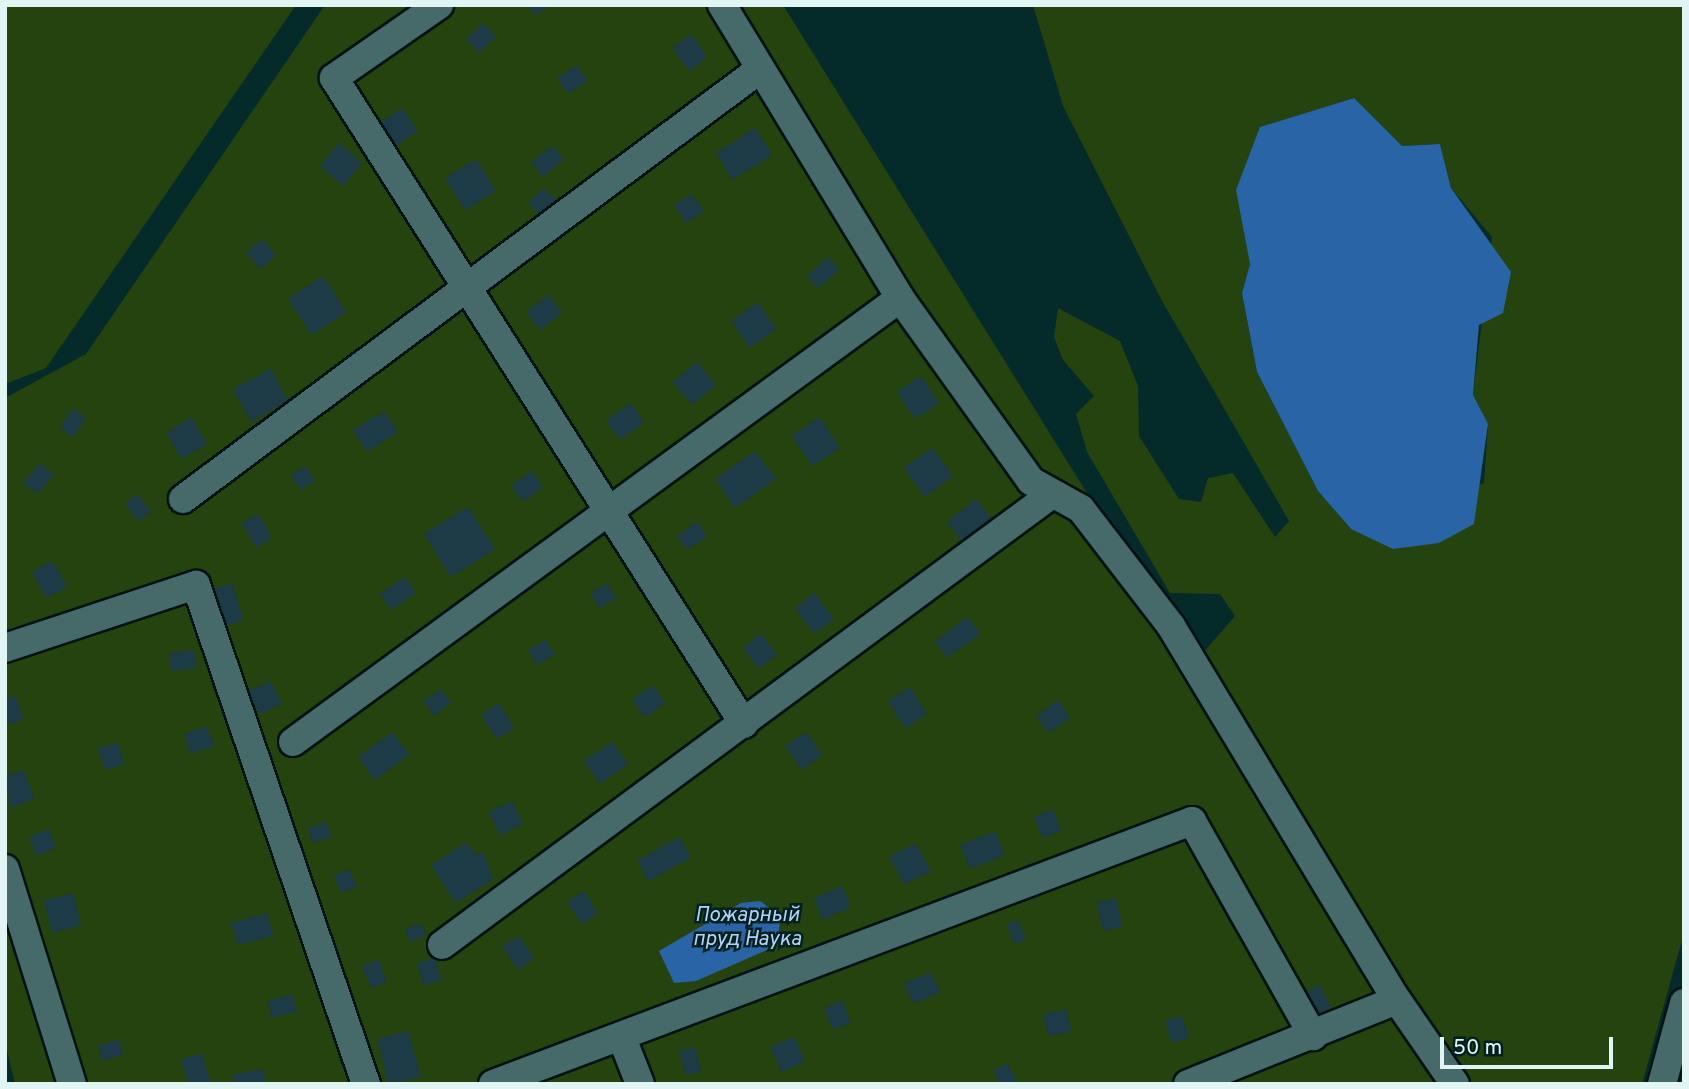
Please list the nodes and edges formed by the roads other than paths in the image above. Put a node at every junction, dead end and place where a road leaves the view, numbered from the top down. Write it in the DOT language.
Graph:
graph roads {
  1 [pos="439,5"];
  2 [pos="722,5"];
  3 [pos="760,69"];
  4 [pos="467,288"];
  5 [pos="900,298"];
  6 [pos="1052,494"];
  7 [pos="183,499"];
  8 [pos="609,511"];
  9 [pos="5,648"];
  10 [pos="744,724"];
  11 [pos="293,742"];
  12 [pos="5,869"];
  13 [pos="442,945"];
  14 [pos="1397,1000"];
  15 [pos="1684,1003"];
  16 [pos="1313,1036"];
  17 [pos="622,1038"];
  18 [pos="72,1084"];
  19 [pos="366,1084"];
  20 [pos="493,1084"];
  21 [pos="640,1084"];
  22 [pos="1188,1084"];
  23 [pos="1455,1084"];
  24 [pos="1662,1084"];
  1 -- 4 [label="street"];
  2 -- 3 [label="street"];
  3 -- 4 [label="street"];
  3 -- 5 [label="street"];
  4 -- 7 [label="street"];
  4 -- 8 [label="street"];
  5 -- 6 [label="street"];
  5 -- 8 [label="street"];
  6 -- 10 [label="street"];
  6 -- 14 [label="street"];
  8 -- 10 [label="street"];
  8 -- 11 [label="street"];
  9 -- 19 [label="street"];
  10 -- 13 [label="street"];
  12 -- 18 [label="street"];
  14 -- 16 [label="street"];
  14 -- 23 [label="street"];
  15 -- 24 [label="street"];
  16 -- 17 [label="street"];
  16 -- 22 [label="street"];
  17 -- 20 [label="street"];
  17 -- 21 [label="street"];
}
